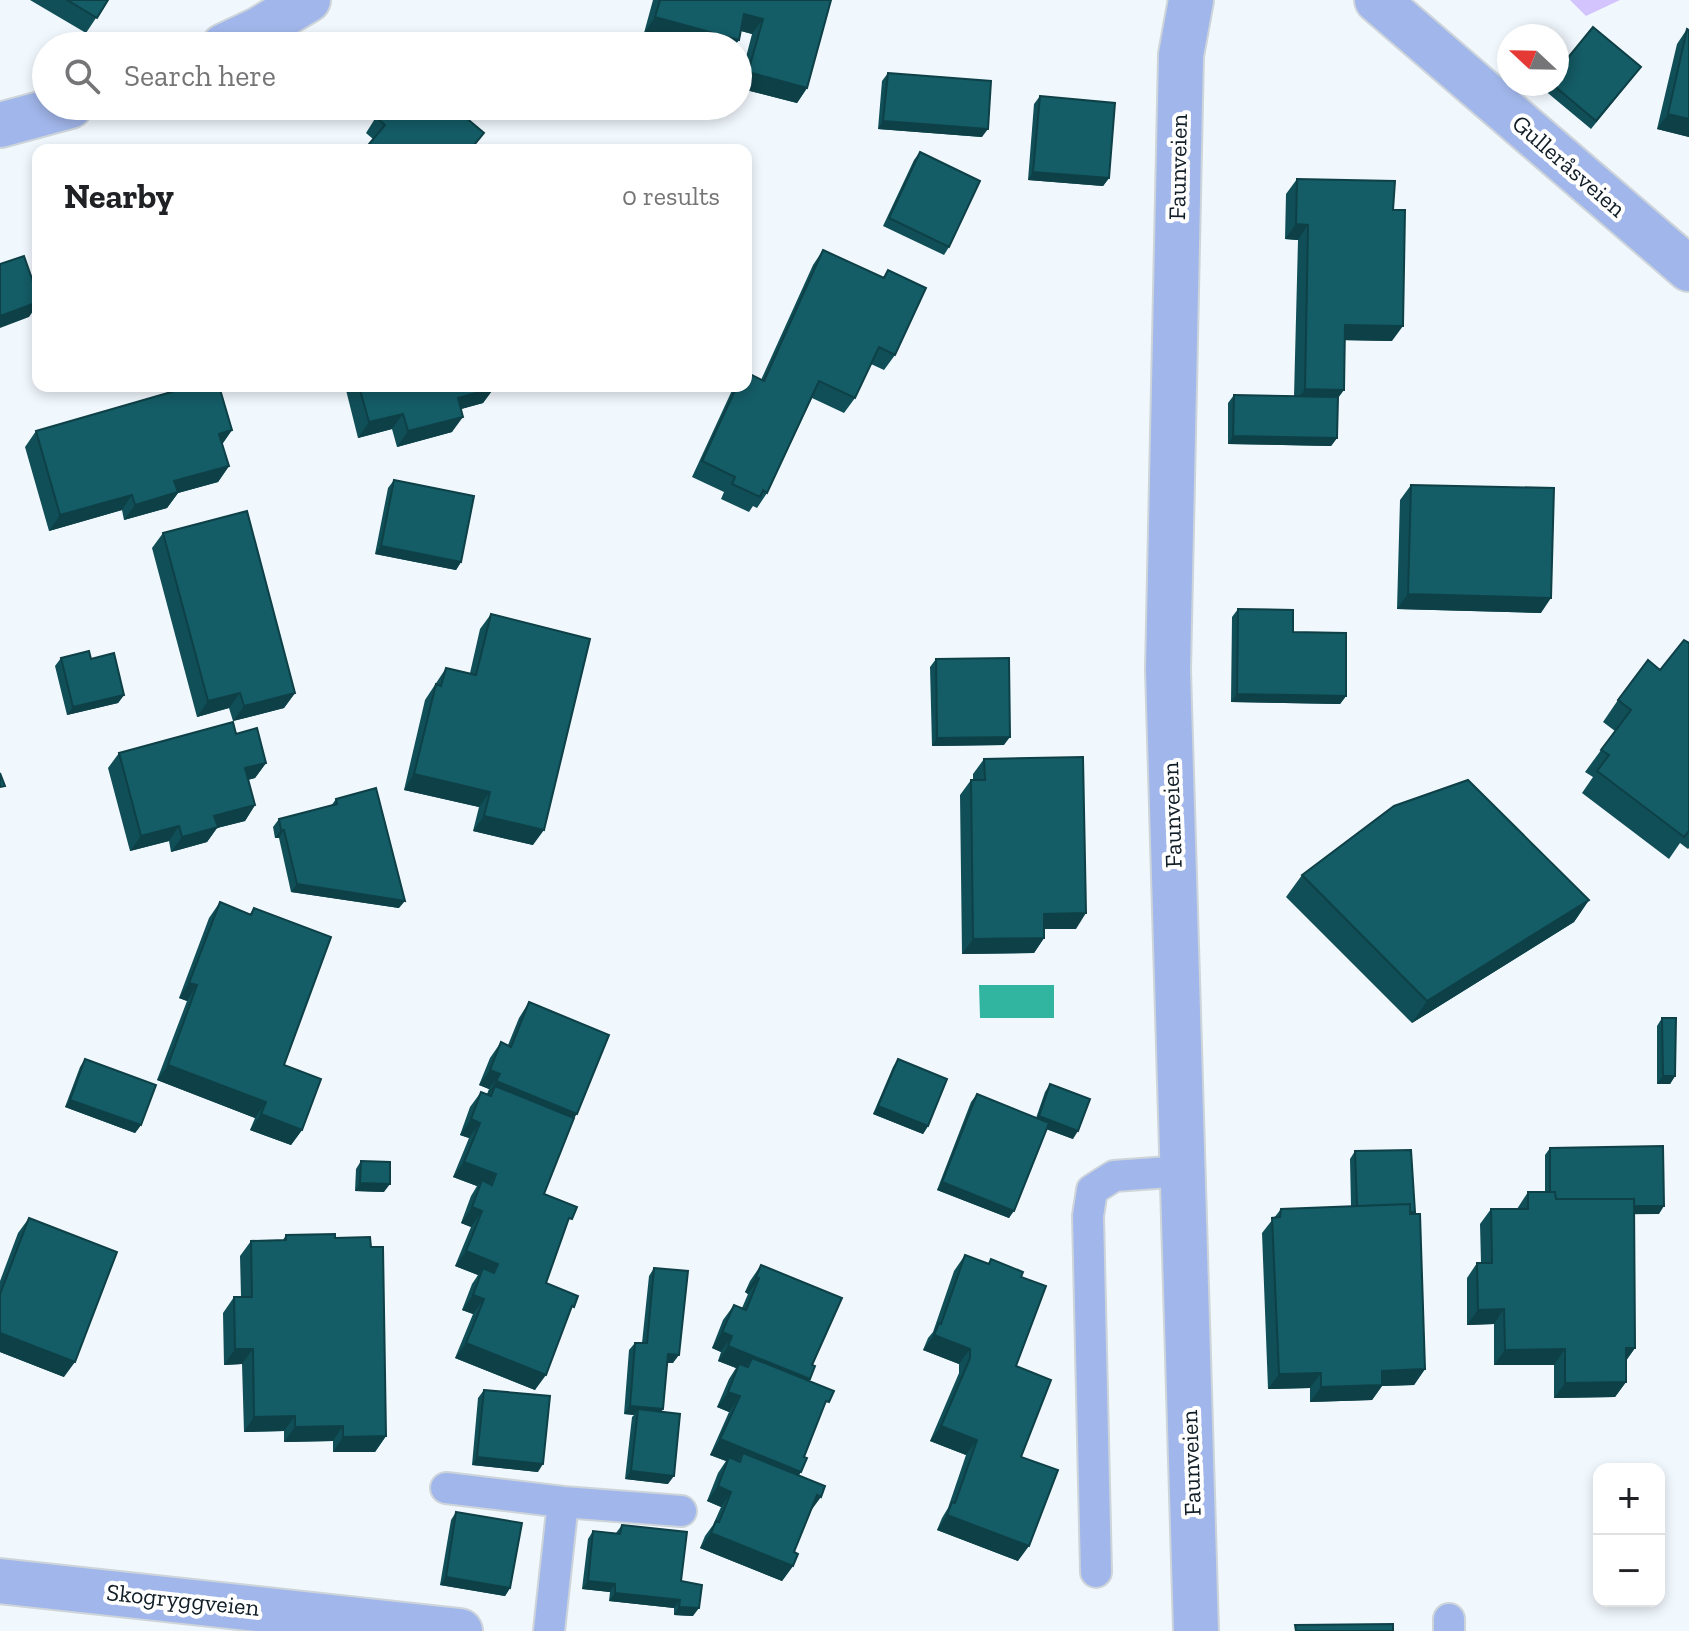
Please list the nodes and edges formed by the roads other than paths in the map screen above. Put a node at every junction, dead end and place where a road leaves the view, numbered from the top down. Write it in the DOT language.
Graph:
graph roads {
  1 [pos="308,0"];
  2 [pos="1191,0"];
  3 [pos="1377,0"];
  4 [pos="254,32"];
  5 [pos="32,116"];
  6 [pos="0,125"];
  7 [pos="1689,269"];
  8 [pos="1183,1171"];
  9 [pos="446,1488"];
  10 [pos="563,1502"];
  11 [pos="681,1511"];
  12 [pos="1096,1572"];
  13 [pos="0,1581"];
  14 [pos="460,1631"];
  15 [pos="549,1631"];
  16 [pos="1196,1631"];
  1 -- 4 [label="street"];
  2 -- 8 [label="street, Faunveien"];
  3 -- 7 [label="street, Gulleråsveien"];
  5 -- 6 [label="street"];
  8 -- 12 [label="lane"];
  8 -- 16 [label="street, Faunveien"];
  9 -- 10 [label="lane"];
  10 -- 11 [label="lane"];
  10 -- 15 [label="lane"];
  13 -- 14 [label="street, Skogryggveien"];
}
